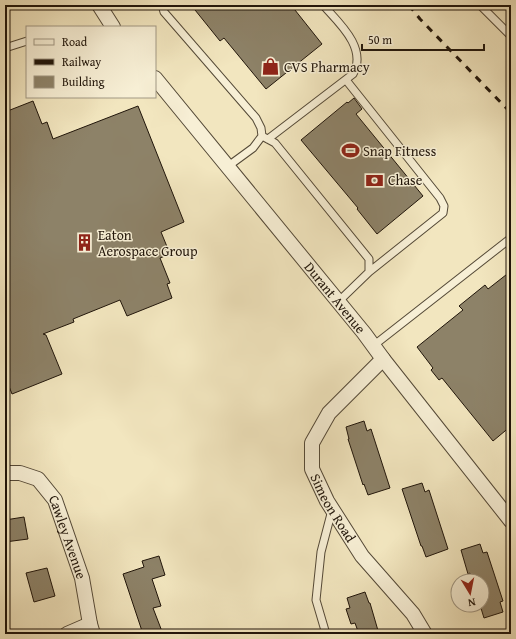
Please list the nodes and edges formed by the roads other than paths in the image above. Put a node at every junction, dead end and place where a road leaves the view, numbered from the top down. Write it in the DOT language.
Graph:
graph roads {
  1 [pos="99,5"];
  2 [pos="162,5"];
  3 [pos="323,5"];
  4 [pos="480,5"];
  5 [pos="112,26"];
  6 [pos="511,36"];
  7 [pos="26,41"];
  8 [pos="5,48"];
  9 [pos="156,79"];
  10 [pos="346,80"];
  11 [pos="265,138"];
  12 [pos="228,167"];
  13 [pos="511,238"];
  14 [pos="369,272"];
  15 [pos="338,302"];
  16 [pos="373,346"];
  17 [pos="383,359"];
  18 [pos="5,472"];
  19 [pos="332,510"];
  20 [pos="511,521"];
  21 [pos="91,629"];
  22 [pos="67,634"];
  23 [pos="326,634"];
  24 [pos="425,634"];
  1 -- 5 [label="street"];
  2 -- 11 [label="lane"];
  3 -- 10 [label="lane"];
  4 -- 6 [label="lane"];
  7 -- 8 [label="lane"];
  9 -- 12 [label="street, Durant Avenue"];
  10 -- 11 [label="lane"];
  10 -- 14 [label="lane"];
  11 -- 12 [label="lane"];
  11 -- 14 [label="lane"];
  12 -- 15 [label="street, Durant Avenue"];
  13 -- 16 [label="lane"];
  14 -- 15 [label="lane"];
  15 -- 16 [label="street, Durant Avenue"];
  16 -- 17 [label="street, Durant Avenue"];
  17 -- 19 [label="street, Simeon Road"];
  17 -- 20 [label="street, Durant Avenue"];
  18 -- 21 [label="street, Cawley Avenue"];
  19 -- 23 [label="lane"];
  19 -- 24 [label="street, Simeon Road"];
  21 -- 22 [label="street"];
}
